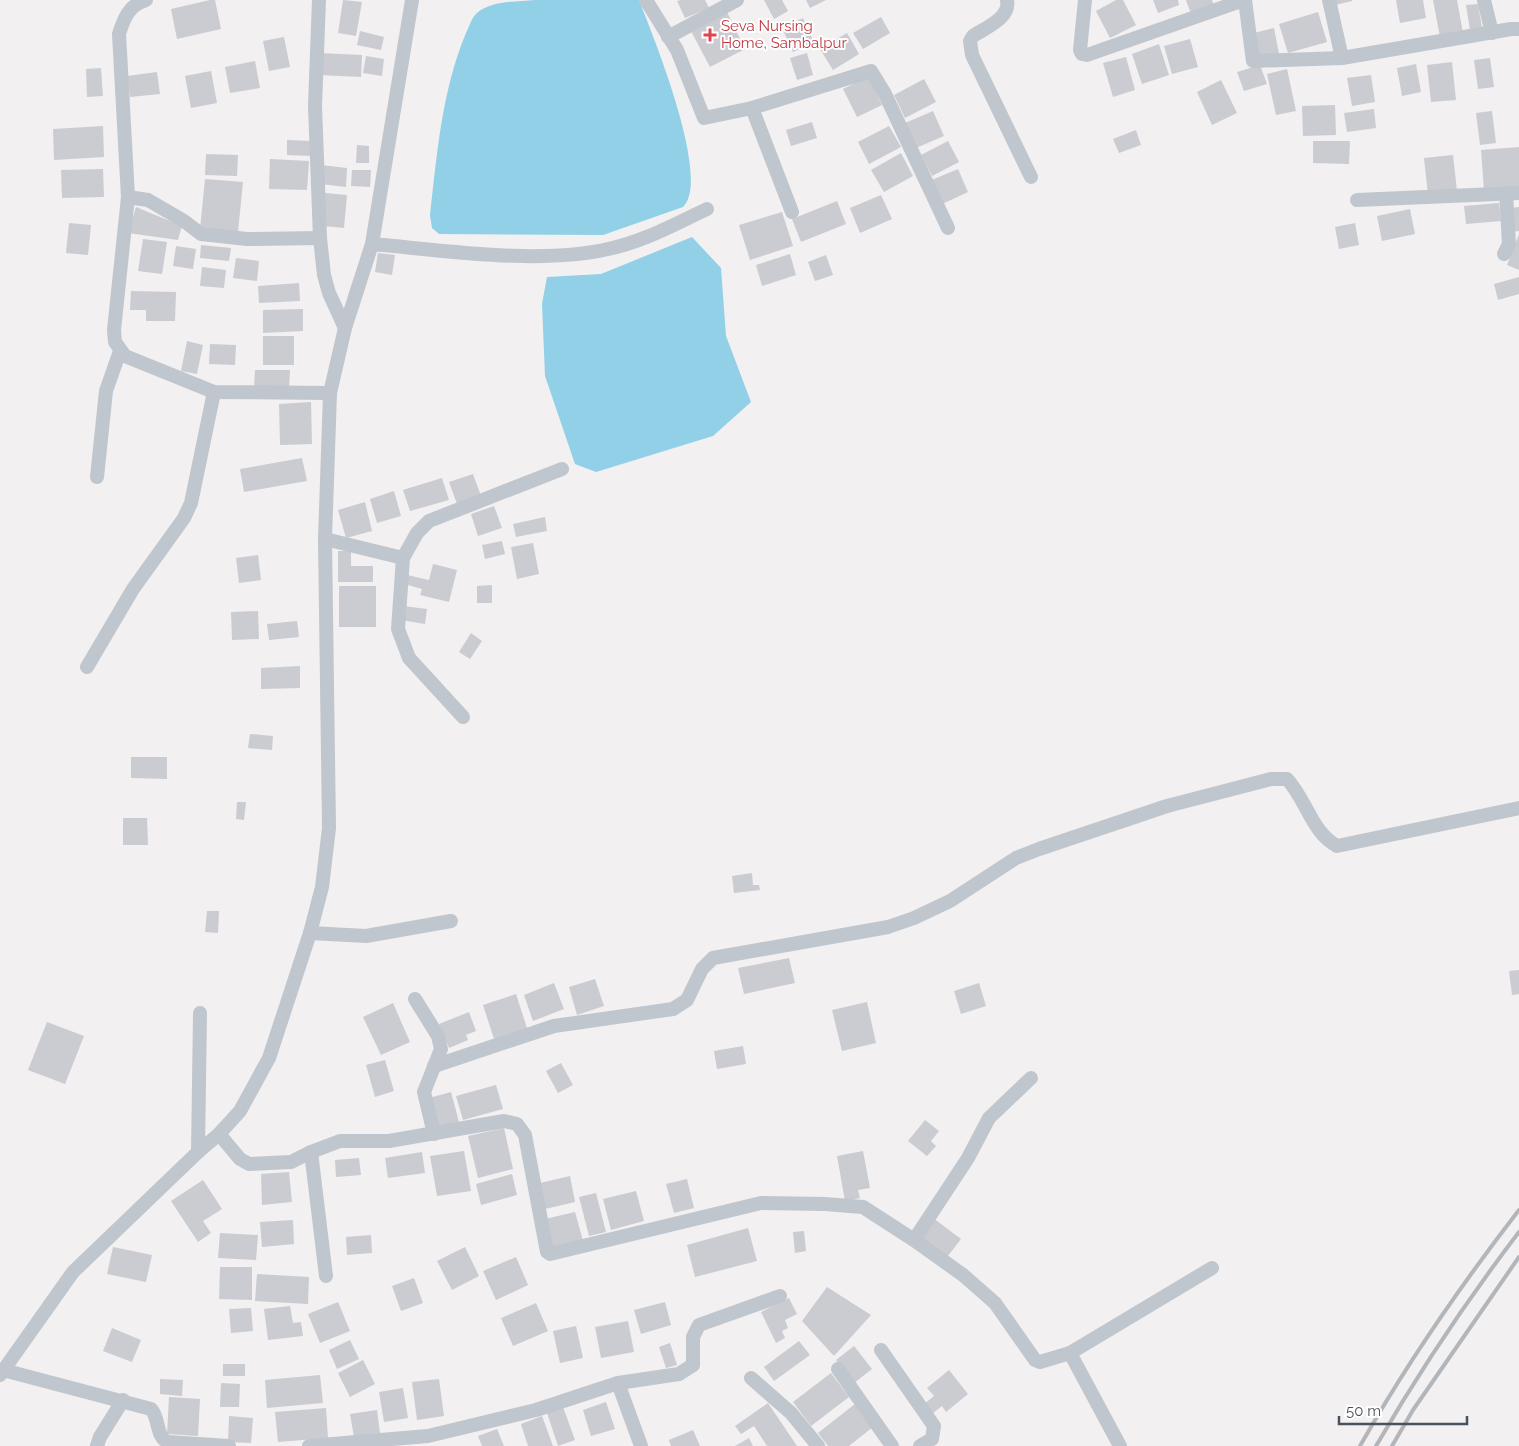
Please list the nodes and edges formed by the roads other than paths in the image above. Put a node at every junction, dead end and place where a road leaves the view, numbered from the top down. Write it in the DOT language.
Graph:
graph roads {
  1 [pos="124,0"];
  2 [pos="146,0"];
  3 [pos="319,0"];
  4 [pos="412,0"];
  5 [pos="646,0"];
  6 [pos="736,0"];
  7 [pos="1007,0"];
  8 [pos="1085,0"];
  9 [pos="1244,0"];
  10 [pos="1329,0"];
  11 [pos="1484,0"];
  12 [pos="125,15"];
  13 [pos="1519,29"];
  14 [pos="1492,33"];
  15 [pos="668,37"];
  16 [pos="1342,58"];
  17 [pos="752,108"];
  18 [pos="1031,177"];
  19 [pos="1512,193"];
  20 [pos="128,197"];
  21 [pos="1357,200"];
  22 [pos="707,209"];
  23 [pos="792,212"];
  24 [pos="948,228"];
  25 [pos="320,238"];
  26 [pos="372,244"];
  27 [pos="1504,254"];
  28 [pos="345,328"];
  29 [pos="120,351"];
  30 [pos="214,392"];
  31 [pos="330,393"];
  32 [pos="562,469"];
  33 [pos="97,477"];
  34 [pos="325,539"];
  35 [pos="403,558"];
  36 [pos="87,667"];
  37 [pos="463,717"];
  38 [pos="1519,808"];
  39 [pos="451,921"];
  40 [pos="310,933"];
  41 [pos="415,999"];
  42 [pos="200,1013"];
  43 [pos="434,1066"];
  44 [pos="1030,1078"];
  45 [pos="219,1134"];
  46 [pos="434,1134"];
  47 [pos="198,1152"];
  48 [pos="312,1152"];
  49 [pos="914,1240"];
  50 [pos="1212,1268"];
  51 [pos="326,1276"];
  52 [pos="780,1296"];
  53 [pos="881,1350"];
  54 [pos="1070,1353"];
  55 [pos="838,1369"];
  56 [pos="2,1373"];
  57 [pos="751,1378"];
  58 [pos="618,1383"];
  59 [pos="123,1400"];
  60 [pos="97,1446"];
  61 [pos="229,1446"];
  62 [pos="309,1446"];
  63 [pos="640,1446"];
  64 [pos="818,1446"];
  65 [pos="892,1446"];
  66 [pos="920,1446"];
  67 [pos="1120,1446"];
  1 -- 12 [label="street"];
  2 -- 12 [label="street"];
  3 -- 25 [label="street"];
  4 -- 26 [label="street"];
  5 -- 15 [label="street"];
  6 -- 15 [label="street"];
  7 -- 18 [label="street"];
  8 -- 9 [label="street"];
  9 -- 16 [label="street"];
  10 -- 16 [label="street"];
  11 -- 14 [label="street"];
  12 -- 20 [label="street"];
  13 -- 14 [label="street"];
  14 -- 16 [label="street"];
  15 -- 17 [label="street"];
  17 -- 23 [label="street"];
  17 -- 24 [label="street"];
  19 -- 21 [label="street"];
  19 -- 27 [label="street"];
  20 -- 25 [label="street"];
  20 -- 29 [label="street"];
  22 -- 26 [label="street"];
  25 -- 28 [label="street"];
  26 -- 28 [label="street"];
  28 -- 31 [label="street"];
  29 -- 30 [label="street"];
  29 -- 33 [label="street"];
  30 -- 31 [label="street"];
  30 -- 36 [label="street"];
  31 -- 34 [label="street"];
  32 -- 35 [label="street"];
  34 -- 35 [label="street"];
  34 -- 40 [label="street"];
  35 -- 37 [label="street"];
  38 -- 43 [label="street"];
  39 -- 40 [label="street"];
  40 -- 45 [label="street"];
  41 -- 43 [label="street"];
  42 -- 47 [label="street"];
  43 -- 46 [label="street"];
  44 -- 49 [label="street"];
  45 -- 47 [label="street"];
  45 -- 48 [label="street"];
  46 -- 48 [label="street"];
  46 -- 49 [label="street"];
  47 -- 56 [label="street"];
  48 -- 51 [label="street"];
  49 -- 54 [label="street"];
  50 -- 54 [label="street"];
  52 -- 58 [label="street"];
  53 -- 66 [label="street"];
  54 -- 67 [label="street"];
  55 -- 65 [label="street"];
  56 -- 59 [label="street"];
  57 -- 64 [label="street"];
  58 -- 62 [label="street"];
  58 -- 63 [label="street"];
  59 -- 60 [label="street"];
  59 -- 61 [label="street"];
}
